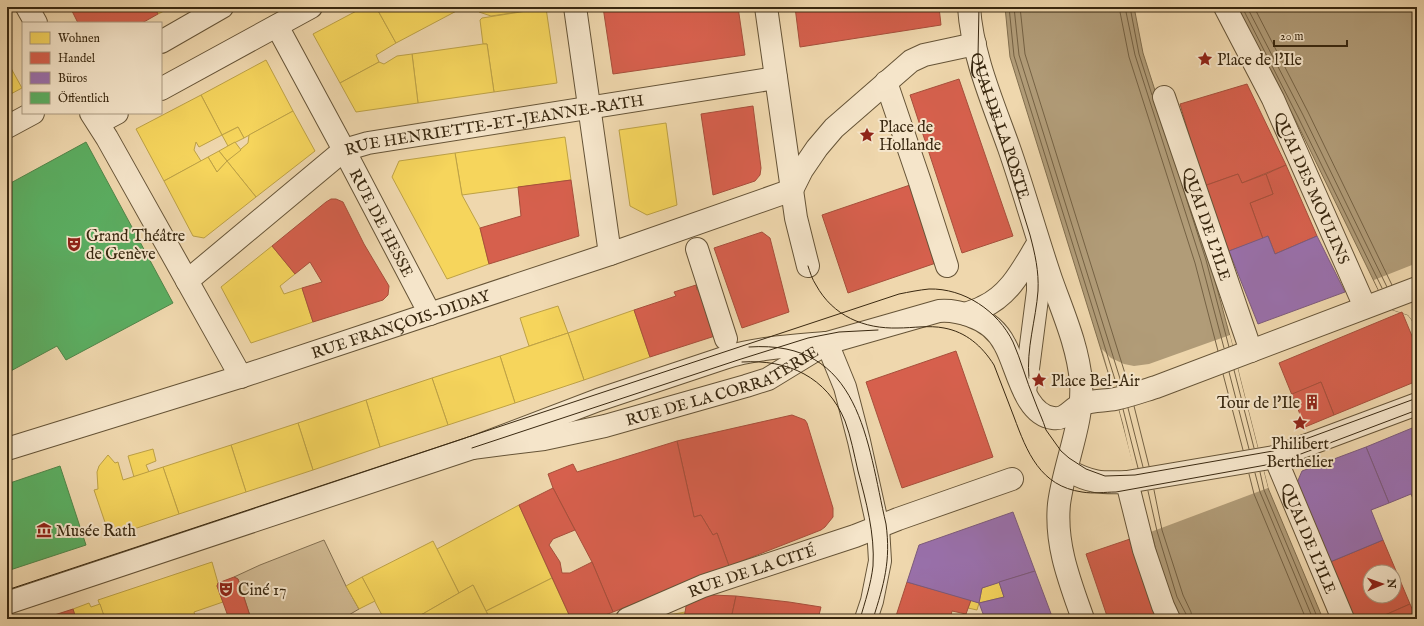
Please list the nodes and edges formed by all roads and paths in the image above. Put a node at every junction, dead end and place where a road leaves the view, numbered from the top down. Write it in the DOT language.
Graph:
graph roads {
  1 [pos="27,7"];
  2 [pos="222,7"];
  3 [pos="311,7"];
  4 [pos="575,7"];
  5 [pos="766,7"];
  6 [pos="969,7"];
  7 [pos="1225,7"];
  8 [pos="35,22"];
  9 [pos="277,26"];
  10 [pos="162,41"];
  11 [pos="975,44"];
  12 [pos="776,78"];
  13 [pos="886,82"];
  14 [pos="162,88"];
  15 [pos="1164,96"];
  16 [pos="588,108"];
  17 [pos="31,114"];
  18 [pos="113,114"];
  19 [pos="95,118"];
  20 [pos="7,127"];
  21 [pos="344,150"];
  22 [pos="792,190"];
  23 [pos="1039,242"];
  24 [pos="697,249"];
  25 [pos="610,254"];
  26 [pos="808,266"];
  27 [pos="947,266"];
  28 [pos="187,281"];
  29 [pos="1417,288"];
  30 [pos="1374,304"];
  31 [pos="430,314"];
  32 [pos="966,314"];
  33 [pos="726,339"];
  34 [pos="826,343"];
  35 [pos="1243,354"];
  36 [pos="241,377"];
  37 [pos="1025,393"];
  38 [pos="1082,404"];
  39 [pos="1417,404"];
  40 [pos="472,448"];
  41 [pos="7,449"];
  42 [pos="1268,458"];
  43 [pos="1067,470"];
  44 [pos="1012,479"];
  45 [pos="1132,482"];
  46 [pos="878,527"];
  47 [pos="7,603"];
  48 [pos="627,619"];
  49 [pos="866,619"];
  50 [pos="1083,619"];
  51 [pos="1169,619"];
  52 [pos="1343,619"];
  1 -- 8 [label="street"];
  2 -- 10 [label="street"];
  3 -- 9 [label="street"];
  4 -- 16 [label="street"];
  5 -- 12 [label="street"];
  6 -- 11 [label="street, QUAI DE LA POSTE"];
  7 -- 30 [label="street, QUAI DES MOULINS"];
  9 -- 14 [label="street"];
  9 -- 21 [label="street, RUE DE HESSE"];
  11 -- 13 [label="street"];
  11 -- 23 [label="street, QUAI DE LA POSTE"];
  12 -- 16 [label="street, RUE HENRIETTE-ET-JEANNE-RATH"];
  12 -- 22 [label="street"];
  13 -- 22 [label="street"];
  13 -- 27 [label="street"];
  15 -- 35 [label="street, QUAI DE L'ILE"];
  16 -- 21 [label="street, RUE HENRIETTE-ET-JEANNE-RATH"];
  16 -- 25 [label="street"];
  17 -- 20 [label="street"];
  18 -- 19 [label="street"];
  19 -- 28 [label="street"];
  21 -- 28 [label="street, RUE HENRIETTE-ET-JEANNE-RATH"];
  21 -- 31 [label="street, RUE DE HESSE"];
  22 -- 25 [label="street, RUE FRANÇOIS-DIDAY"];
  22 -- 26 [label="street"];
  23 -- 32 [label="street"];
  23 -- 37 [label="street"];
  23 -- 38 [label="street, QUAI DE LA POSTE"];
  24 -- 33 [label="street"];
  25 -- 31 [label="street, RUE FRANÇOIS-DIDAY"];
  28 -- 36 [label="street"];
  29 -- 30 [label="street"];
  30 -- 35 [label="street"];
  31 -- 36 [label="street, RUE FRANÇOIS-DIDAY"];
  32 -- 34 [label="street, RUE DE LA CORRATERIE"];
  32 -- 37 [label="street, RUE DE LA CORRATERIE"];
  34 -- 40 [label="street"];
  34 -- 40 [label="street, RUE DE LA CORRATERIE"];
  34 -- 46 [label="street"];
  35 -- 38 [label="street"];
  36 -- 41 [label="street, RUE FRANÇOIS-DIDAY"];
  37 -- 38 [label="street, RUE DE LA CORRATERIE"];
  38 -- 43 [label="street, QUAI DE LA POSTE"];
  39 -- 42 [label="street"];
  40 -- 47 [label="street"];
  42 -- 45 [label="street"];
  42 -- 52 [label="street, QUAI DE L'ILE"];
  43 -- 45 [label="street"];
  43 -- 50 [label="street, QUAI DE LA POSTE"];
  44 -- 46 [label="street, RUE DE LA CITÉ"];
  45 -- 51 [label="street"];
  46 -- 48 [label="street, RUE DE LA CITÉ"];
  46 -- 49 [label="street"];
}
